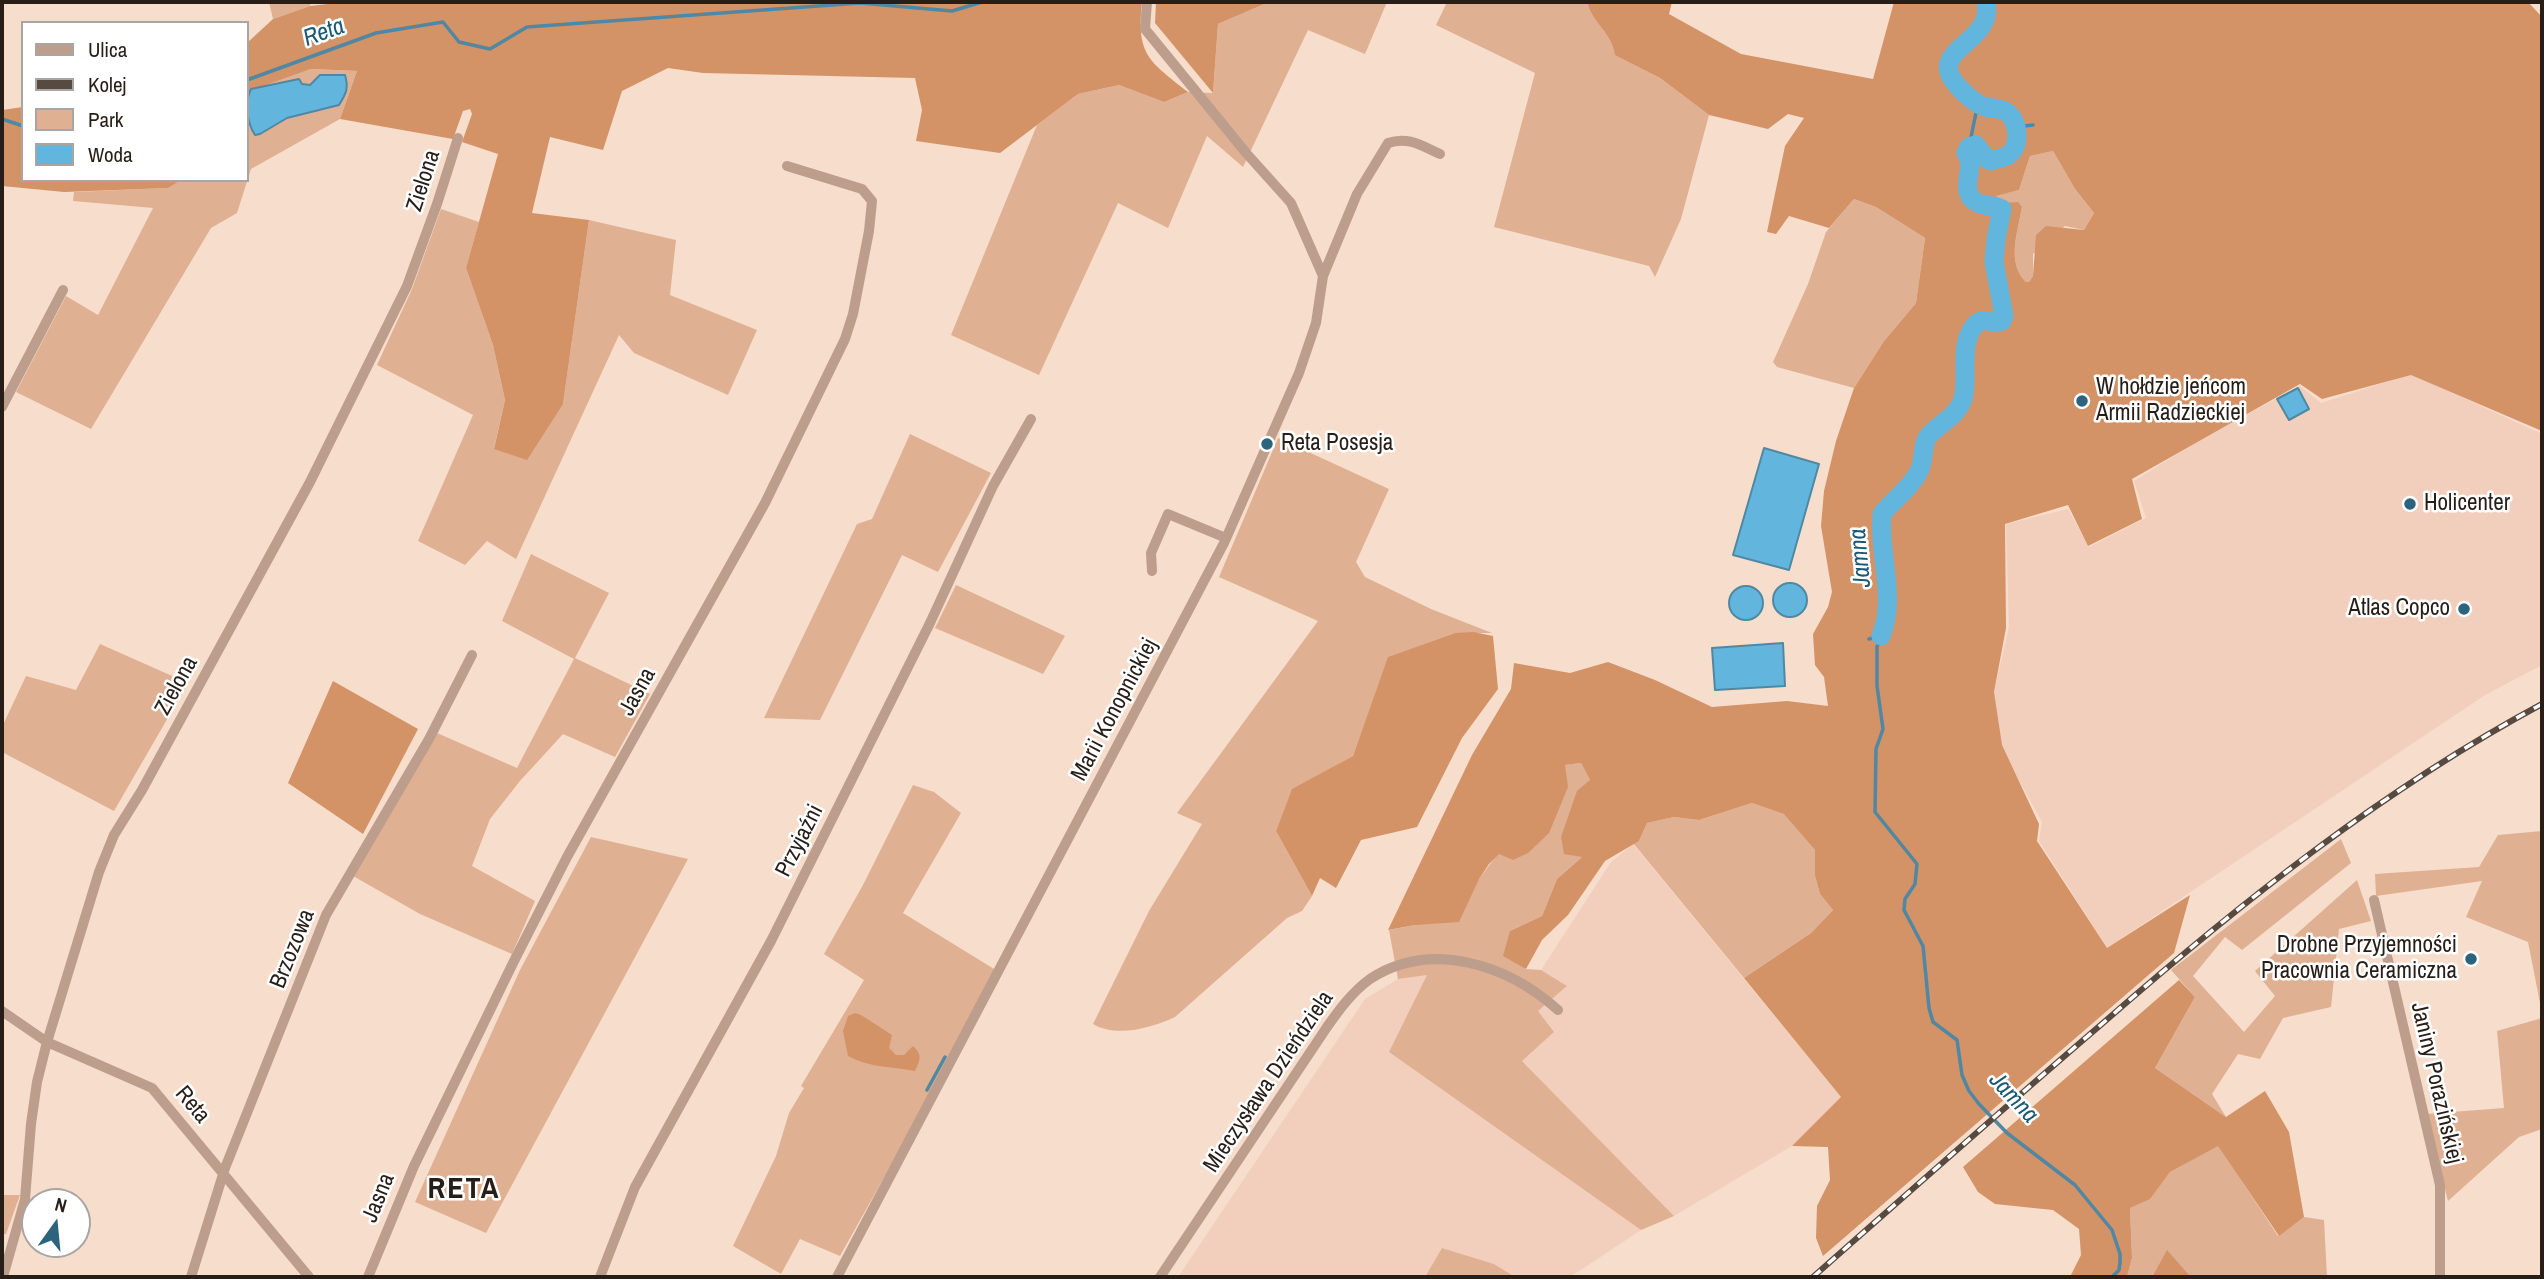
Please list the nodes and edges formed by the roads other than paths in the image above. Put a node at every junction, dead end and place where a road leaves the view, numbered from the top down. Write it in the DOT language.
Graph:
graph roads {
  1 [pos="1147,2"];
  2 [pos="458,138"];
  3 [pos="1440,154"];
  4 [pos="787,166"];
  5 [pos="1323,276"];
  6 [pos="63,290"];
  7 [pos="2,407"];
  8 [pos="1031,419"];
  9 [pos="1226,538"];
  10 [pos="1152,570"];
  11 [pos="471,655"];
  12 [pos="2374,900"];
  13 [pos="1558,1010"];
  14 [pos="2,1011"];
  15 [pos="47,1042"];
  16 [pos="223,1173"];
  17 [pos="3,1277"];
  18 [pos="191,1277"];
  19 [pos="309,1277"];
  20 [pos="368,1277"];
  21 [pos="600,1277"];
  22 [pos="837,1277"];
  23 [pos="1160,1277"];
  24 [pos="2440,1277"];
  1 -- 5 [label="street"];
  2 -- 15 [label="street, Zielona"];
  3 -- 5 [label="street, Marii Konopnickiej"];
  4 -- 20 [label="street, Jasna"];
  5 -- 9 [label="street, Marii Konopnickiej"];
  6 -- 7 [label="street"];
  8 -- 21 [label="street, Przyjaźni"];
  9 -- 10 [label="street"];
  9 -- 22 [label="street, Marii Konopnickiej"];
  11 -- 16 [label="street, Brzozowa"];
  12 -- 24 [label="street, Janiny Porazińskiej"];
  13 -- 23 [label="street, Mieczysława Dzieńdziela"];
  14 -- 15 [label="street, Reta"];
  15 -- 16 [label="street, Reta"];
  15 -- 17 [label="street, Zielona"];
  16 -- 18 [label="street, Brzozowa"];
  16 -- 19 [label="street, Reta"];
}
